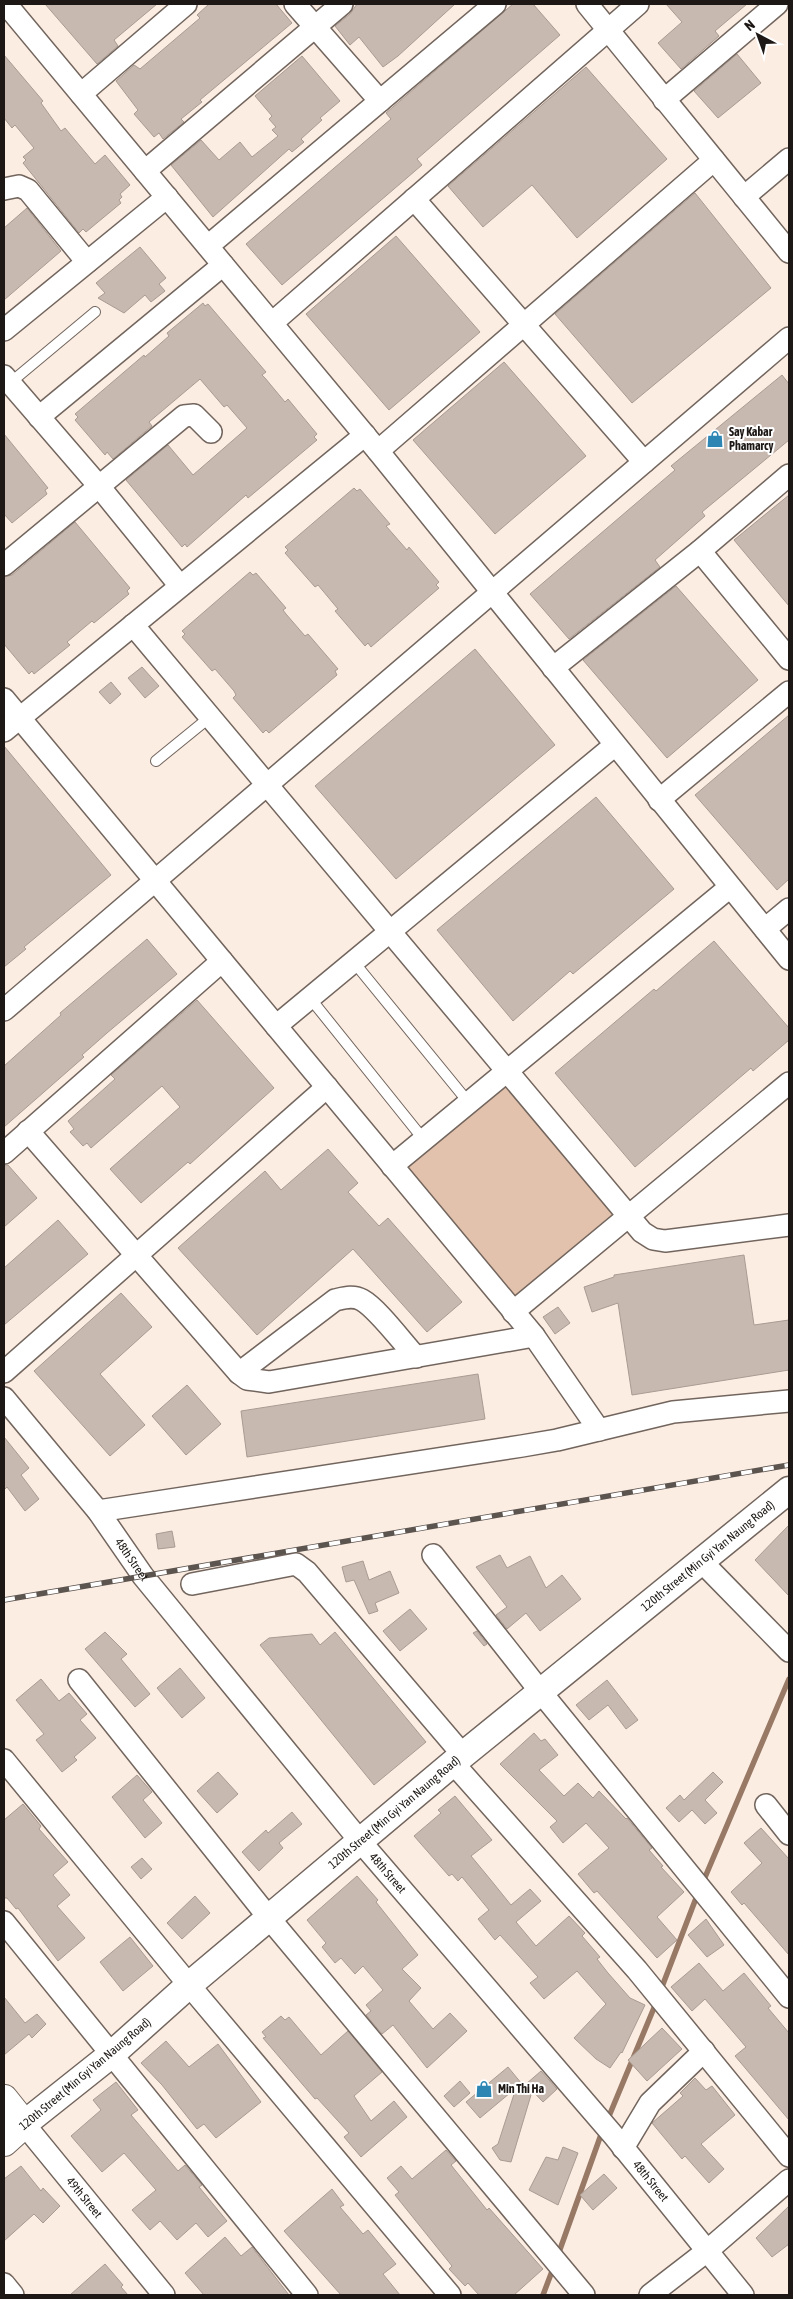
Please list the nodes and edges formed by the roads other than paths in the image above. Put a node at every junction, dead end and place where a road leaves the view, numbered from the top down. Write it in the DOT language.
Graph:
graph roads {
  1 [pos="186,4"];
  2 [pos="295,4"];
  3 [pos="342,4"];
  4 [pos="495,4"];
  5 [pos="587,4"];
  6 [pos="638,4"];
  7 [pos="777,4"];
  8 [pos="9,8"];
  9 [pos="315,27"];
  10 [pos="609,30"];
  11 [pos="81,94"];
  12 [pos="664,100"];
  13 [pos="380,101"];
  14 [pos="789,159"];
  15 [pos="714,160"];
  16 [pos="145,170"];
  17 [pos="4,189"];
  18 [pos="167,197"];
  19 [pos="744,197"];
  20 [pos="414,199"];
  21 [pos="208,246"];
  22 [pos="789,252"];
  23 [pos="87,262"];
  24 [pos="223,265"];
  25 [pos="95,312"];
  26 [pos="272,323"];
  27 [pos="524,325"];
  28 [pos="4,330"];
  29 [pos="789,338"];
  30 [pos="6,383"];
  31 [pos="39,417"];
  32 [pos="211,432"];
  33 [pos="365,435"];
  34 [pos="378,451"];
  35 [pos="644,462"];
  36 [pos="789,475"];
  37 [pos="98,485"];
  38 [pos="700,551"];
  39 [pos="4,565"];
  40 [pos="180,586"];
  41 [pos="491,593"];
  42 [pos="133,625"];
  43 [pos="789,659"];
  44 [pos="553,668"];
  45 [pos="789,692"];
  46 [pos="4,699"];
  47 [pos="210,717"];
  48 [pos="11,725"];
  49 [pos="615,745"];
  50 [pos="156,760"];
  51 [pos="267,784"];
  52 [pos="659,800"];
  53 [pos="154,881"];
  54 [pos="730,887"];
  55 [pos="789,909"];
  56 [pos="765,929"];
  57 [pos="390,930"];
  58 [pos="789,959"];
  59 [pos="222,961"];
  60 [pos="353,961"];
  61 [pos="310,998"];
  62 [pos="4,1010"];
  63 [pos="276,1026"];
  64 [pos="508,1070"];
  65 [pos="789,1083"];
  66 [pos="327,1087"];
  67 [pos="469,1103"];
  68 [pos="28,1131"];
  69 [pos="424,1140"];
  70 [pos="4,1153"];
  71 [pos="392,1166"];
  72 [pos="630,1215"];
  73 [pos="789,1225"];
  74 [pos="137,1256"];
  75 [pos="514,1312"];
  76 [pos="534,1336"];
  77 [pos="416,1357"];
  78 [pos="4,1372"];
  79 [pos="239,1374"];
  80 [pos="789,1401"];
  81 [pos="6,1406"];
  82 [pos="599,1430"];
  83 [pos="789,1490"];
  84 [pos="98,1511"];
  85 [pos="433,1555"];
  86 [pos="700,1560"];
  87 [pos="192,1584"];
  88 [pos="789,1651"];
  89 [pos="79,1680"];
  90 [pos="540,1691"];
  91 [pos="458,1759"];
  92 [pos="4,1760"];
  93 [pos="766,1805"];
  94 [pos="789,1834"];
  95 [pos="360,1841"];
  96 [pos="268,1918"];
  97 [pos="4,1922"];
  98 [pos="189,1985"];
  99 [pos="789,1997"];
  100 [pos="704,2051"];
  101 [pos="112,2054"];
  102 [pos="4,2099"];
  103 [pos="24,2124"];
  104 [pos="4,2142"];
  105 [pos="618,2142"];
  106 [pos="789,2156"];
  107 [pos="789,2180"];
  108 [pos="706,2251"];
  109 [pos="4,2284"];
  110 [pos="13,2295"];
  111 [pos="164,2295"];
  112 [pos="307,2295"];
  113 [pos="450,2295"];
  114 [pos="584,2295"];
  115 [pos="650,2295"];
  116 [pos="743,2295"];
  1 -- 11 [label="street"];
  2 -- 9 [label="street"];
  3 -- 9 [label="street"];
  4 -- 13 [label="street"];
  5 -- 10 [label="street"];
  6 -- 10 [label="street"];
  7 -- 12 [label="street"];
  8 -- 11 [label="street"];
  9 -- 13 [label="street"];
  9 -- 16 [label="street"];
  10 -- 12 [label="street"];
  10 -- 20 [label="street"];
  11 -- 16 [label="street"];
  12 -- 15 [label="street"];
  13 -- 21 [label="street"];
  14 -- 19 [label="street"];
  15 -- 19 [label="street"];
  15 -- 27 [label="street"];
  16 -- 18 [label="street"];
  17 -- 23 [label="street"];
  18 -- 21 [label="street"];
  18 -- 23 [label="street"];
  19 -- 22 [label="street"];
  20 -- 26 [label="street"];
  20 -- 27 [label="street"];
  21 -- 24 [label="street"];
  23 -- 28 [label="street"];
  24 -- 26 [label="street"];
  24 -- 31 [label="street"];
  25 -- 30 [label="lane"];
  26 -- 33 [label="street"];
  27 -- 34 [label="street"];
  27 -- 35 [label="street"];
  29 -- 35 [label="street"];
  30 -- 31 [label="street"];
  31 -- 37 [label="street"];
  32 -- 37 [label="street"];
  33 -- 34 [label="street"];
  33 -- 40 [label="street"];
  34 -- 41 [label="street"];
  35 -- 41 [label="street"];
  36 -- 38 [label="street"];
  37 -- 39 [label="street"];
  37 -- 40 [label="street"];
  38 -- 43 [label="street"];
  38 -- 44 [label="street"];
  40 -- 42 [label="street"];
  41 -- 44 [label="street"];
  41 -- 51 [label="street"];
  42 -- 47 [label="street"];
  42 -- 48 [label="street"];
  44 -- 49 [label="street"];
  45 -- 52 [label="street"];
  46 -- 48 [label="street"];
  47 -- 50 [label="lane"];
  47 -- 51 [label="street"];
  48 -- 53 [label="street"];
  49 -- 52 [label="street"];
  49 -- 57 [label="street"];
  51 -- 53 [label="street"];
  51 -- 57 [label="street"];
  52 -- 54 [label="street"];
  53 -- 59 [label="street"];
  53 -- 62 [label="street"];
  54 -- 56 [label="street"];
  54 -- 64 [label="street"];
  55 -- 56 [label="street"];
  56 -- 58 [label="street"];
  57 -- 60 [label="street"];
  57 -- 64 [label="street"];
  59 -- 63 [label="street"];
  59 -- 68 [label="street"];
  60 -- 61 [label="street"];
  60 -- 67 [label="lane"];
  61 -- 63 [label="street"];
  61 -- 69 [label="lane"];
  63 -- 66 [label="street"];
  64 -- 67 [label="street"];
  64 -- 72 [label="street"];
  65 -- 72 [label="street"];
  66 -- 71 [label="street"];
  66 -- 74 [label="street"];
  67 -- 69 [label="street"];
  68 -- 70 [label="street"];
  68 -- 74 [label="street"];
  69 -- 71 [label="street"];
  71 -- 75 [label="street"];
  72 -- 73 [label="street"];
  72 -- 75 [label="street"];
  74 -- 78 [label="street"];
  74 -- 79 [label="street"];
  75 -- 76 [label="street"];
  76 -- 77 [label="street"];
  76 -- 82 [label="street"];
  77 -- 79 [label="street"];
  77 -- 79 [label="street"];
  80 -- 82 [label="street"];
  81 -- 84 [label="street, 48th Street"];
  82 -- 84 [label="street"];
  83 -- 86 [label="street, 120th Street (Min Gyi Yan Naung Road)"];
  84 -- 95 [label="street, 48th Street"];
  85 -- 90 [label="street"];
  86 -- 88 [label="street"];
  86 -- 90 [label="street, 120th Street (Min Gyi Yan Naung Road)"];
  87 -- 91 [label="street"];
  89 -- 96 [label="street"];
  90 -- 91 [label="street, 120th Street (Min Gyi Yan Naung Road)"];
  90 -- 99 [label="street"];
  91 -- 95 [label="street, 120th Street (Min Gyi Yan Naung Road)"];
  91 -- 100 [label="street"];
  92 -- 98 [label="street"];
  93 -- 94 [label="street"];
  95 -- 96 [label="street, 120th Street (Min Gyi Yan Naung Road)"];
  95 -- 105 [label="street, 48th Street"];
  96 -- 98 [label="street, 120th Street (Min Gyi Yan Naung Road)"];
  96 -- 114 [label="street"];
  97 -- 101 [label="street"];
  98 -- 101 [label="street, 120th Street (Min Gyi Yan Naung Road)"];
  98 -- 113 [label="street"];
  100 -- 105 [label="street"];
  100 -- 106 [label="street"];
  101 -- 103 [label="street, 120th Street (Min Gyi Yan Naung Road)"];
  101 -- 112 [label="street"];
  102 -- 103 [label="main road, 49th Street"];
  103 -- 104 [label="main road, 120th Street (Min Gyi Yan Naung Road)"];
  103 -- 111 [label="street, 49th Street"];
  105 -- 108 [label="street, 48th Street"];
  107 -- 108 [label="street"];
  108 -- 115 [label="street"];
  108 -- 116 [label="street, 48th Street"];
  109 -- 110 [label="street"];
}
